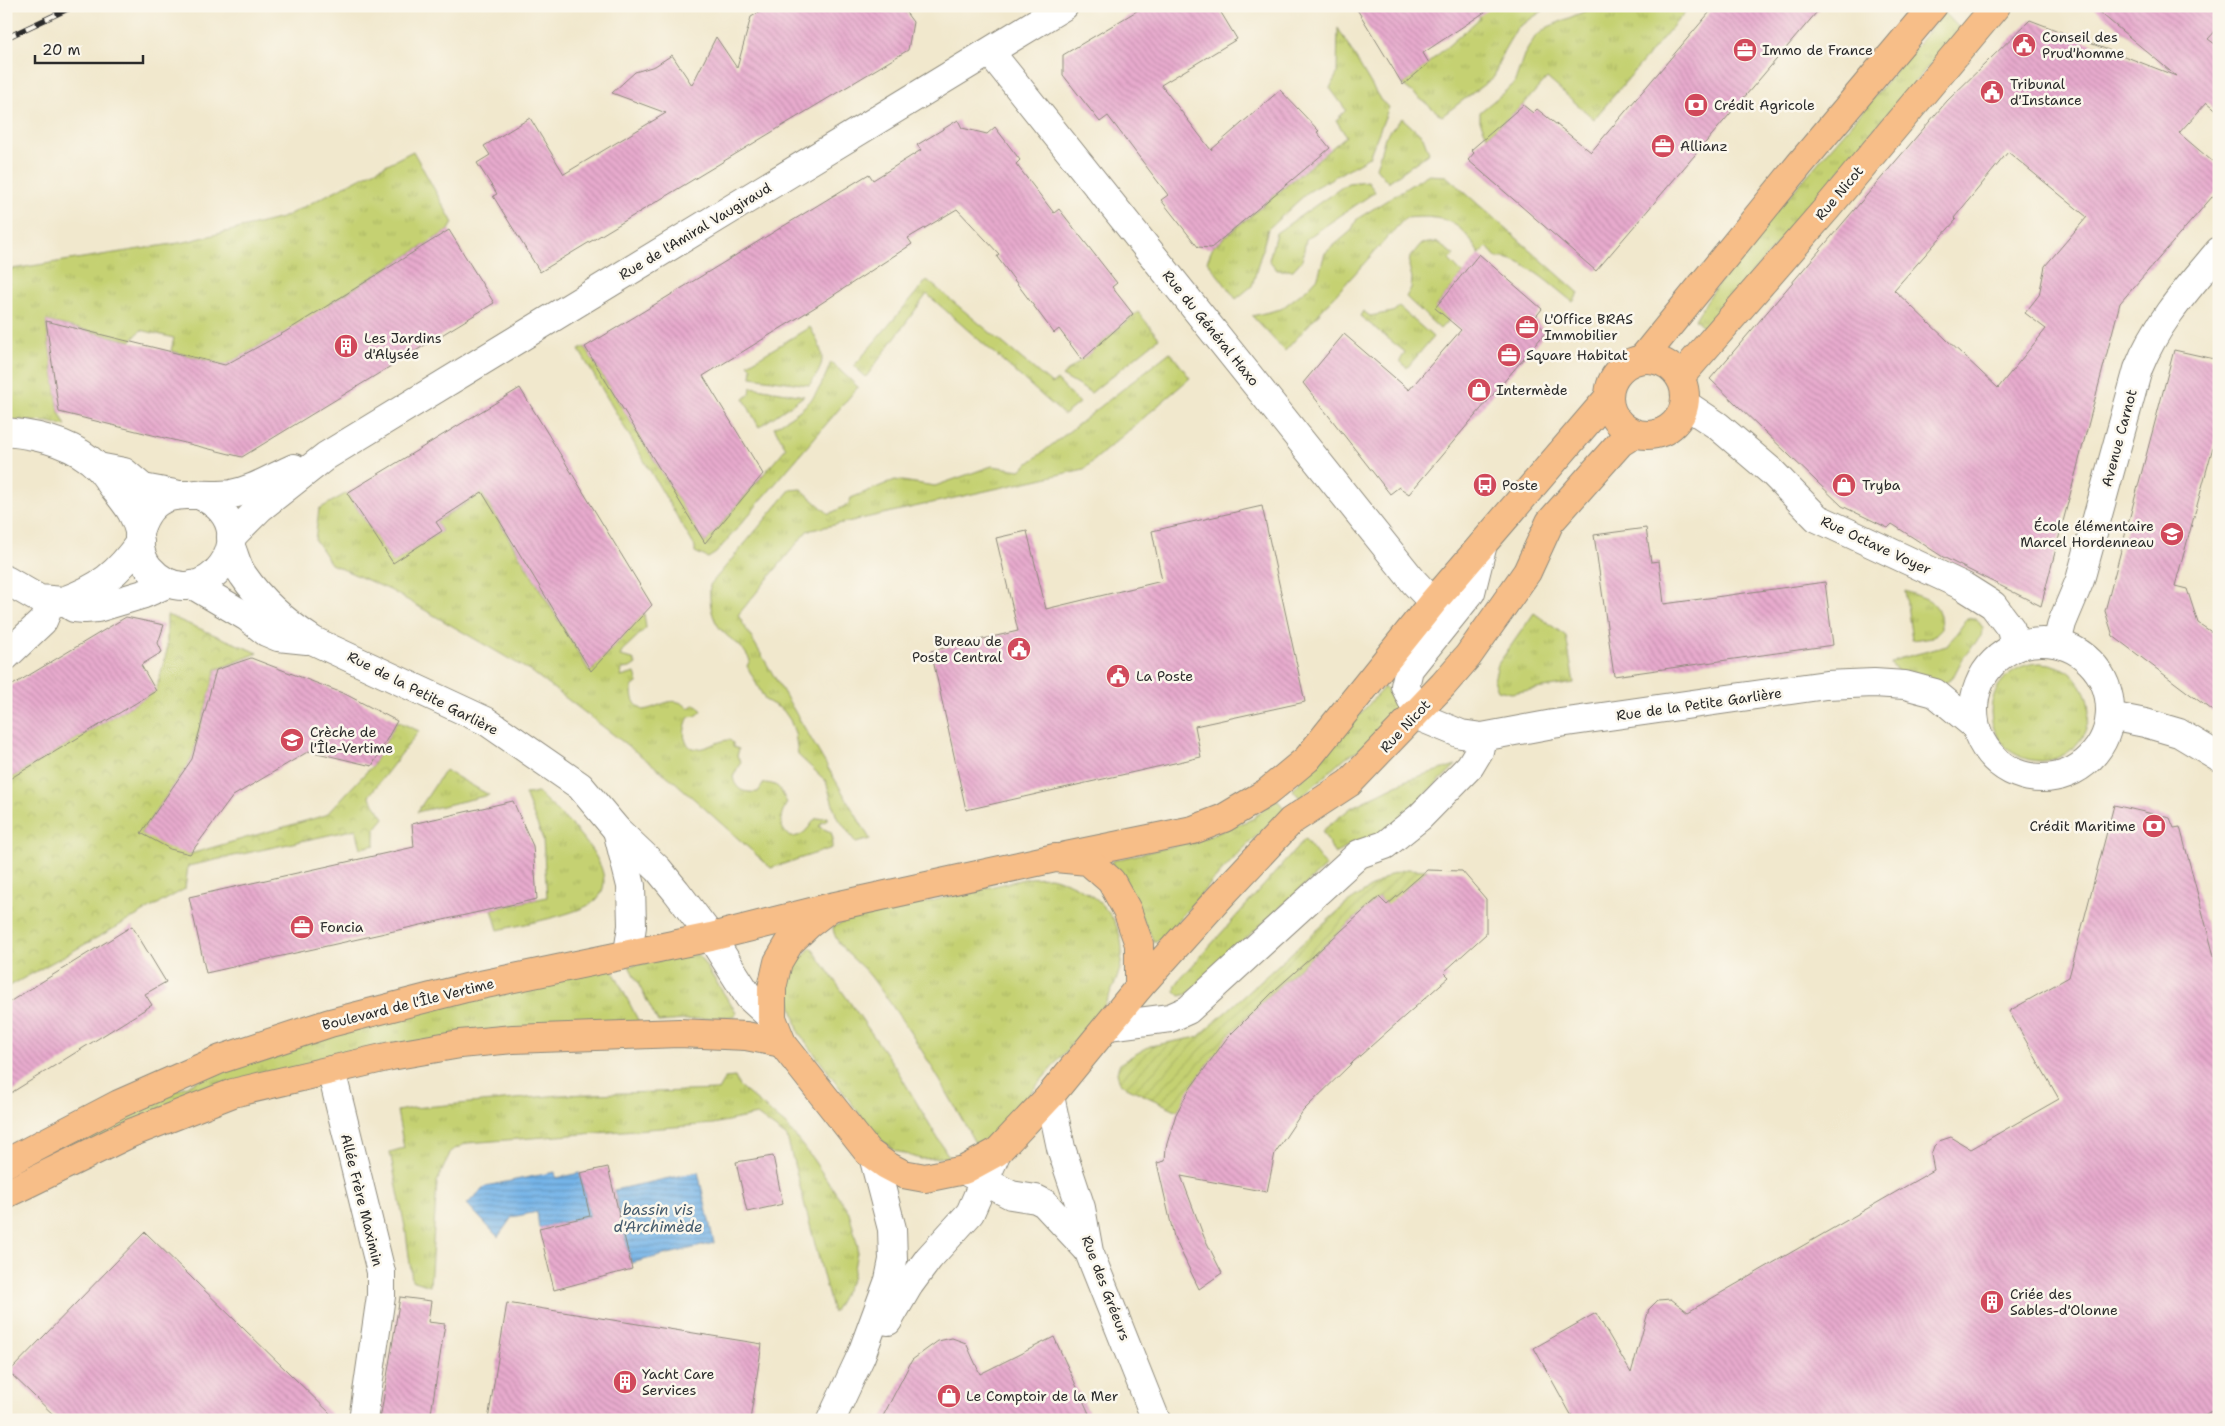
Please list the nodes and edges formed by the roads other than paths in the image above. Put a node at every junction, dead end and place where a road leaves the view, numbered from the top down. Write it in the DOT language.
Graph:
graph roads {
  1 [pos="1064,6"];
  2 [pos="1933,6"];
  3 [pos="1996,6"];
  4 [pos="990,52"];
  5 [pos="2219,251"];
  6 [pos="1642,359"];
  7 [pos="1682,390"];
  8 [pos="1608,398"];
  9 [pos="6,432"];
  10 [pos="1634,434"];
  11 [pos="326,456"];
  12 [pos="98,467"];
  13 [pos="185,494"];
  14 [pos="140,537"];
  15 [pos="231,542"];
  16 [pos="1483,544"];
  17 [pos="6,580"];
  18 [pos="181,584"];
  19 [pos="57,602"];
  20 [pos="1433,602"];
  21 [pos="314,641"];
  22 [pos="2057,644"];
  23 [pos="2015,647"];
  24 [pos="6,656"];
  25 [pos="1416,715"];
  26 [pos="2110,716"];
  27 [pos="1975,726"];
  28 [pos="1482,737"];
  29 [pos="2219,756"];
  30 [pos="617,830"];
  31 [pos="1055,858"];
  32 [pos="831,907"];
  33 [pos="711,937"];
  34 [pos="628,952"];
  35 [pos="1139,987"];
  36 [pos="772,1018"];
  37 [pos="1108,1026"];
  38 [pos="782,1043"];
  39 [pos="331,1070"];
  40 [pos="1050,1096"];
  41 [pos="873,1156"];
  42 [pos="6,1163"];
  43 [pos="974,1175"];
  44 [pos="6,1194"];
  45 [pos="1090,1252"];
  46 [pos="861,1356"];
  47 [pos="363,1420"];
  48 [pos="831,1420"];
  49 [pos="1156,1420"];
  1 -- 4 [label="street, Rue de l'Amiral Vaugiraud"];
  2 -- 6 [label="main road"];
  3 -- 7 [label="main road, Rue Nicot"];
  4 -- 11 [label="street, Rue de l'Amiral Vaugiraud"];
  4 -- 20 [label="street, Rue du Général Haxo"];
  5 -- 22 [label="street, Avenue Carnot"];
  6 -- 7 [label="main road"];
  6 -- 8 [label="main road"];
  7 -- 10 [label="main road"];
  7 -- 23 [label="street, Rue Octave Voyer"];
  8 -- 10 [label="main road"];
  8 -- 16 [label="main road"];
  9 -- 12 [label="street"];
  10 -- 25 [label="main road, Rue Nicot"];
  11 -- 13 [label="street, Rue de l'Amiral Vaugiraud"];
  11 -- 15 [label="street, Rue de l'Amiral Vaugiraud"];
  12 -- 13 [label="street"];
  12 -- 14 [label="street"];
  13 -- 14 [label="street"];
  13 -- 15 [label="street"];
  14 -- 18 [label="street"];
  14 -- 19 [label="street"];
  15 -- 18 [label="street"];
  15 -- 21 [label="street, Rue de la Petite Garlière"];
  16 -- 20 [label="main road"];
  16 -- 25 [label="street"];
  17 -- 19 [label="street"];
  18 -- 19 [label="street"];
  18 -- 21 [label="street, Rue de la Petite Garlière"];
  19 -- 24 [label="street"];
  20 -- 31 [label="main road"];
  21 -- 30 [label="street, Rue de la Petite Garlière"];
  22 -- 23 [label="street"];
  22 -- 26 [label="street"];
  23 -- 27 [label="street"];
  25 -- 28 [label="street, Rue de la Petite Garlière"];
  25 -- 35 [label="main road, Rue Nicot"];
  26 -- 27 [label="street"];
  26 -- 29 [label="street"];
  27 -- 28 [label="street, Rue de la Petite Garlière"];
  28 -- 37 [label="street"];
  30 -- 33 [label="street, Rue de la Petite Garlière"];
  30 -- 34 [label="street, Rue de la Petite Garlière"];
  31 -- 32 [label="main road, Boulevard de l'Île Vertime"];
  31 -- 35 [label="main road"];
  32 -- 33 [label="main road, Boulevard de l'Île Vertime"];
  32 -- 36 [label="main road"];
  33 -- 34 [label="main road, Boulevard de l'Île Vertime"];
  33 -- 36 [label="street, Rue de la Petite Garlière"];
  34 -- 42 [label="main road, Boulevard de l'Île Vertime"];
  35 -- 37 [label="main road, Rue Nicot"];
  36 -- 38 [label="main road, Rue Nicot"];
  37 -- 40 [label="main road, Rue Nicot"];
  38 -- 39 [label="main road"];
  38 -- 41 [label="main road, Rue Nicot"];
  39 -- 44 [label="main road"];
  39 -- 47 [label="street, Allée Frère Maximin"];
  40 -- 43 [label="main road, Rue Nicot"];
  40 -- 45 [label="street, Rue des Gréeurs"];
  41 -- 43 [label="main road, Rue Nicot"];
  41 -- 46 [label="street"];
  43 -- 45 [label="street"];
  43 -- 46 [label="street"];
  45 -- 49 [label="street, Rue des Gréeurs"];
  46 -- 48 [label="street"];
}
